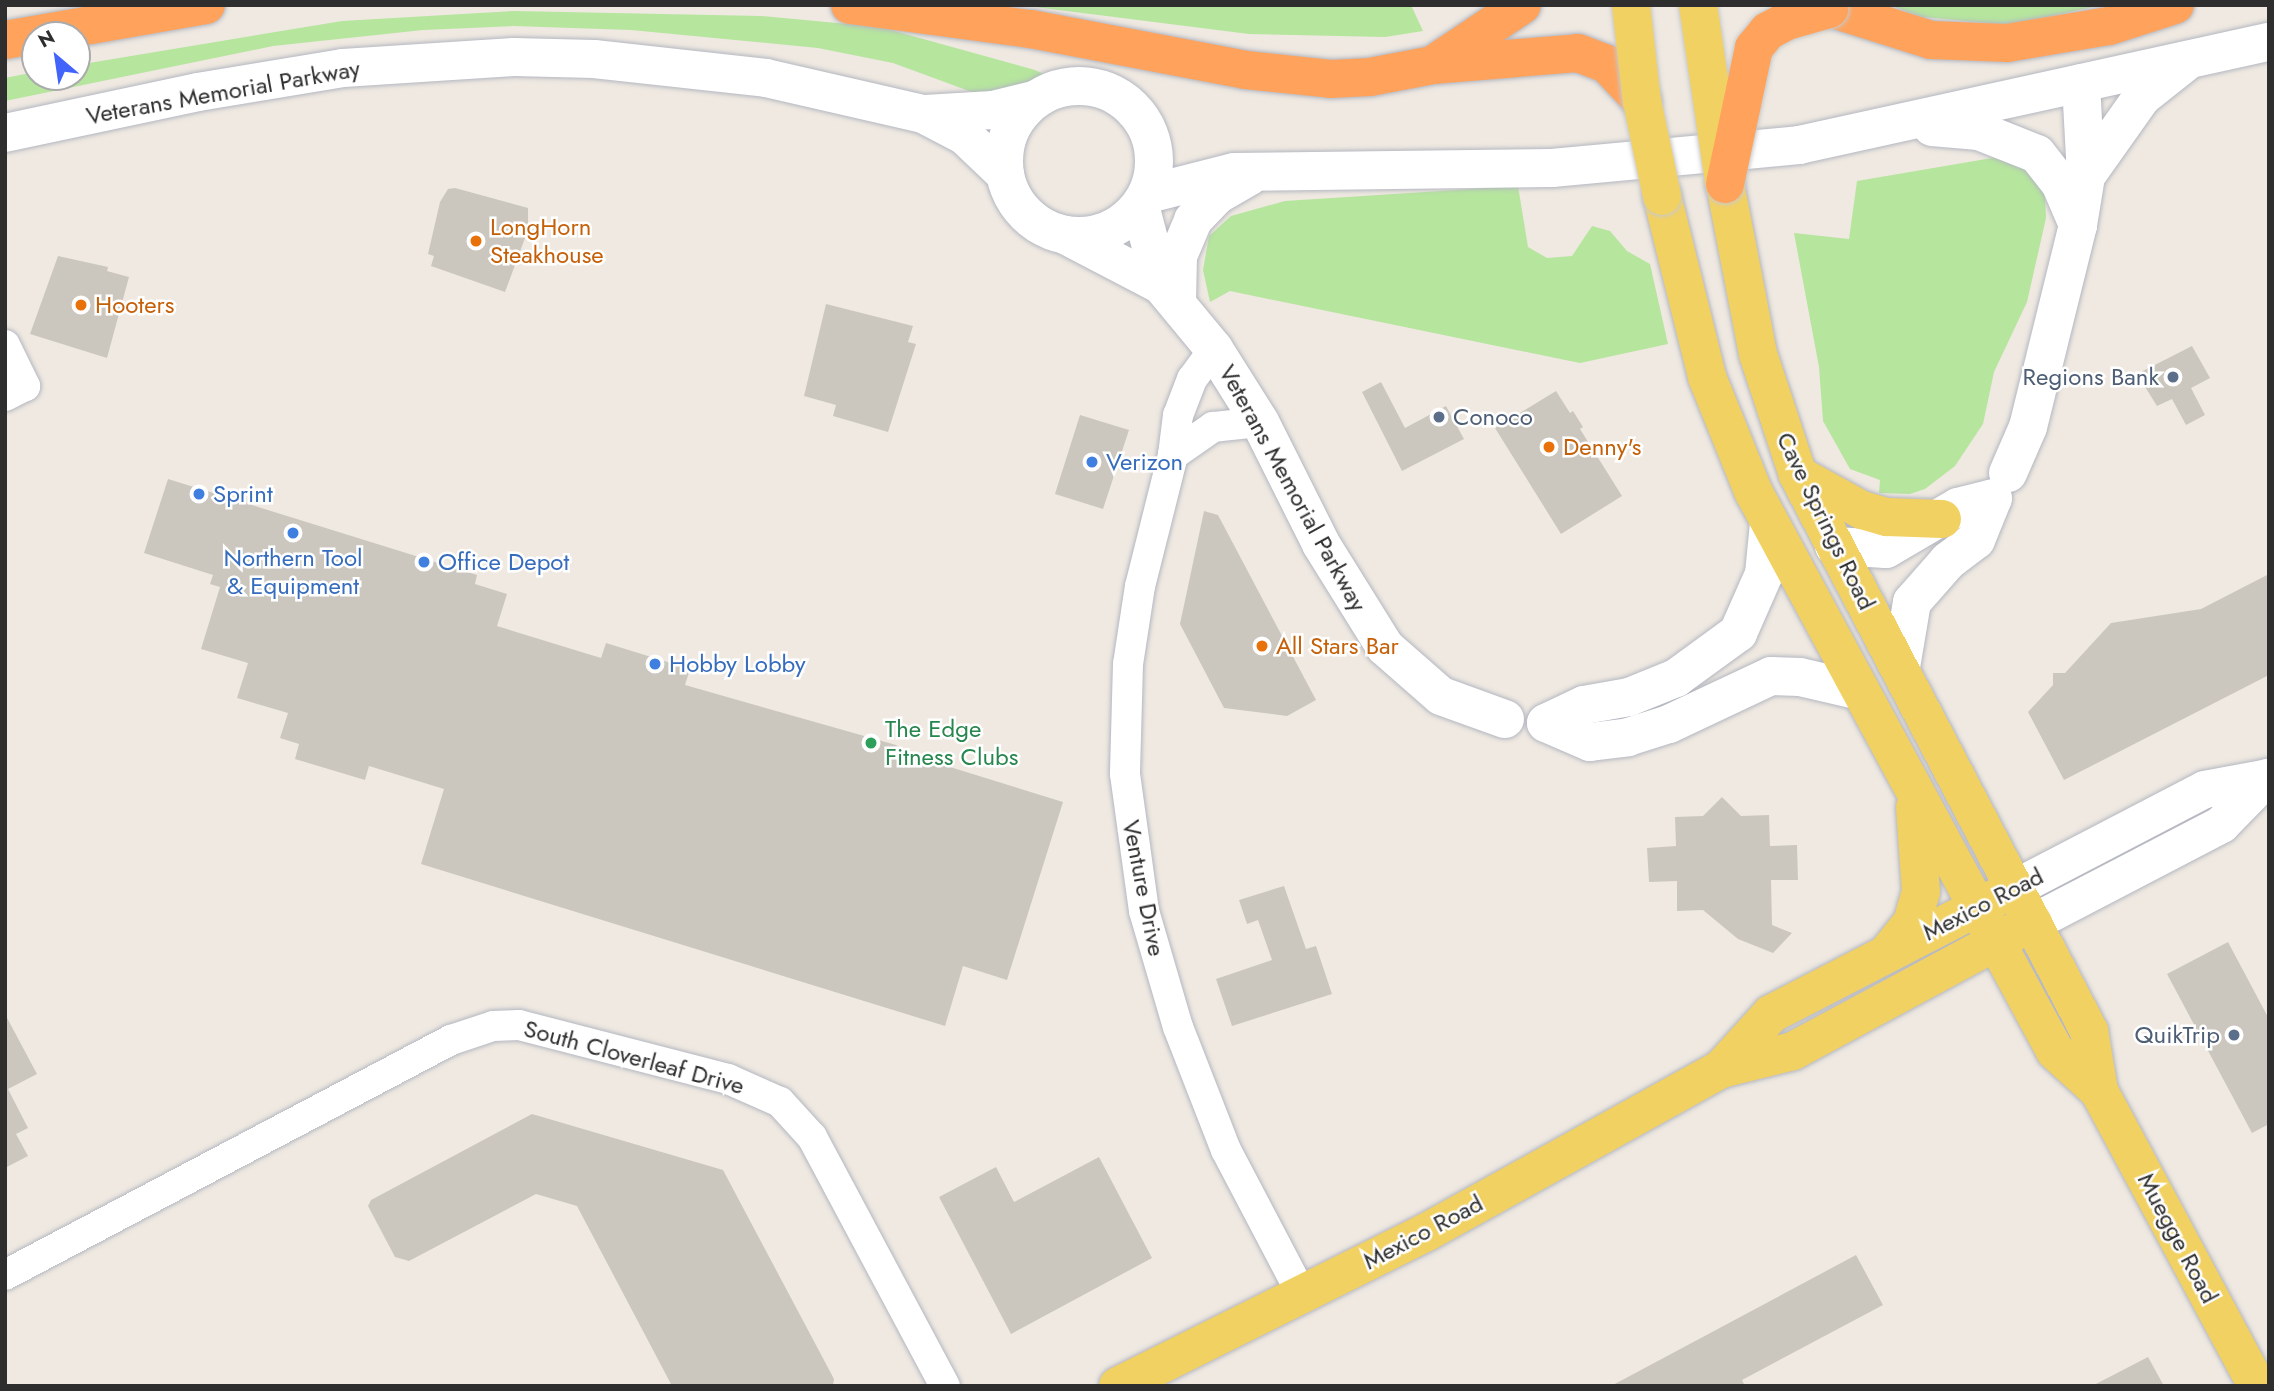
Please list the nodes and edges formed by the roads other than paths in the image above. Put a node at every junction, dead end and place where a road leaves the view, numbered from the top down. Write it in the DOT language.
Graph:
graph roads {
  1 [pos="206,5"];
  2 [pos="850,5"];
  3 [pos="1522,5"];
  4 [pos="1631,5"];
  5 [pos="1698,5"];
  6 [pos="2175,5"];
  7 [pos="1824,7"];
  8 [pos="5,40"];
  9 [pos="2269,42"];
  10 [pos="2196,54"];
  11 [pos="1433,65"];
  12 [pos="2081,83"];
  13 [pos="1034,100"];
  14 [pos="1642,101"];
  15 [pos="923,114"];
  16 [pos="1899,124"];
  17 [pos="1148,131"];
  18 [pos="5,133"];
  19 [pos="1246,171"];
  20 [pos="1004,174"];
  21 [pos="2086,176"];
  22 [pos="1725,184"];
  23 [pos="1144,199"];
  24 [pos="2078,225"];
  25 [pos="1065,235"];
  26 [pos="1169,294"];
  27 [pos="5,345"];
  28 [pos="1214,349"];
  29 [pos="5,396"];
  30 [pos="1260,422"];
  31 [pos="1173,455"];
  32 [pos="1798,475"];
  33 [pos="2001,485"];
  34 [pos="1942,519"];
  35 [pos="1769,523"];
  36 [pos="1834,546"];
  37 [pos="1900,667"];
  38 [pos="1860,691"];
  39 [pos="1505,719"];
  40 [pos="1546,723"];
  41 [pos="2268,777"];
  42 [pos="1914,792"];
  43 [pos="2014,888"];
  44 [pos="1977,907"];
  45 [pos="2033,922"];
  46 [pos="1996,943"];
  47 [pos="1888,952"];
  48 [pos="1721,1069"];
  49 [pos="2099,1091"];
  50 [pos="5,1275"];
  51 [pos="1302,1295"];
  52 [pos="945,1386"];
  53 [pos="1118,1386"];
  54 [pos="2257,1386"];
  1 -- 8 [label="highway"];
  2 -- 11 [label="highway"];
  3 -- 11 [label="highway"];
  4 -- 14 [label="main road, Cave Springs Road, bridge"];
  5 -- 22 [label="main road, Cave Springs Road, bridge"];
  6 -- 7 [label="highway"];
  7 -- 22 [label="highway, bridge"];
  9 -- 10 [label="main road"];
  10 -- 12 [label="main road"];
  10 -- 21 [label="main road"];
  11 -- 14 [label="highway"];
  12 -- 16 [label="main road"];
  12 -- 21 [label="main road"];
  13 -- 15 [label="main road"];
  13 -- 17 [label="main road"];
  13 -- 20 [label="main road"];
  14 -- 35 [label="main road, Cave Springs Road, bridge"];
  15 -- 18 [label="main road, Veterans Memorial Parkway"];
  15 -- 20 [label="main road, Veterans Memorial Parkway"];
  16 -- 19 [label="main road"];
  16 -- 24 [label="main road"];
  17 -- 19 [label="main road"];
  17 -- 23 [label="main road"];
  19 -- 23 [label="main road"];
  19 -- 26 [label="main road"];
  20 -- 25 [label="main road"];
  21 -- 24 [label="main road"];
  22 -- 32 [label="main road, Cave Springs Road"];
  23 -- 25 [label="main road"];
  23 -- 26 [label="main road, Veterans Memorial Parkway"];
  24 -- 33 [label="main road"];
  25 -- 26 [label="main road, Veterans Memorial Parkway"];
  26 -- 28 [label="main road, Veterans Memorial Parkway"];
  27 -- 29 [label="street"];
  28 -- 30 [label="main road, Veterans Memorial Parkway"];
  28 -- 31 [label="street, Venture Drive"];
  30 -- 31 [label="street"];
  30 -- 39 [label="main road, Veterans Memorial Parkway"];
  31 -- 51 [label="street, Venture Drive"];
  32 -- 34 [label="main road"];
  32 -- 36 [label="main road, Cave Springs Road"];
  33 -- 34 [label="main road"];
  33 -- 37 [label="main road"];
  34 -- 36 [label="main road"];
  35 -- 38 [label="main road, Cave Springs Road"];
  35 -- 40 [label="main road"];
  36 -- 37 [label="main road, Cave Springs Road"];
  37 -- 43 [label="main road, Cave Springs Road"];
  38 -- 40 [label="main road, Veterans Memorial Parkway"];
  38 -- 42 [label="main road, Cave Springs Road"];
  39 -- 40 [label="street, Veterans Memorial Parkway"];
  41 -- 43 [label="street, Mexico Road"];
  41 -- 45 [label="street, Mexico Road"];
  42 -- 44 [label="main road, Cave Springs Road"];
  42 -- 47 [label="main road"];
  43 -- 44 [label="main road, Mexico Road"];
  43 -- 45 [label="main road, Cave Springs Road"];
  44 -- 46 [label="main road, Muegge Road"];
  44 -- 47 [label="main road, Mexico Road"];
  45 -- 46 [label="main road, Mexico Road"];
  45 -- 49 [label="main road, Muegge Road"];
  46 -- 48 [label="main road, Mexico Road"];
  46 -- 49 [label="main road, Muegge Road"];
  47 -- 48 [label="main road, Mexico Road"];
  48 -- 51 [label="main road, Mexico Road"];
  49 -- 54 [label="main road, Muegge Road"];
  50 -- 52 [label="street, South Cloverleaf Drive"];
  51 -- 53 [label="main road, Mexico Road"];
}
